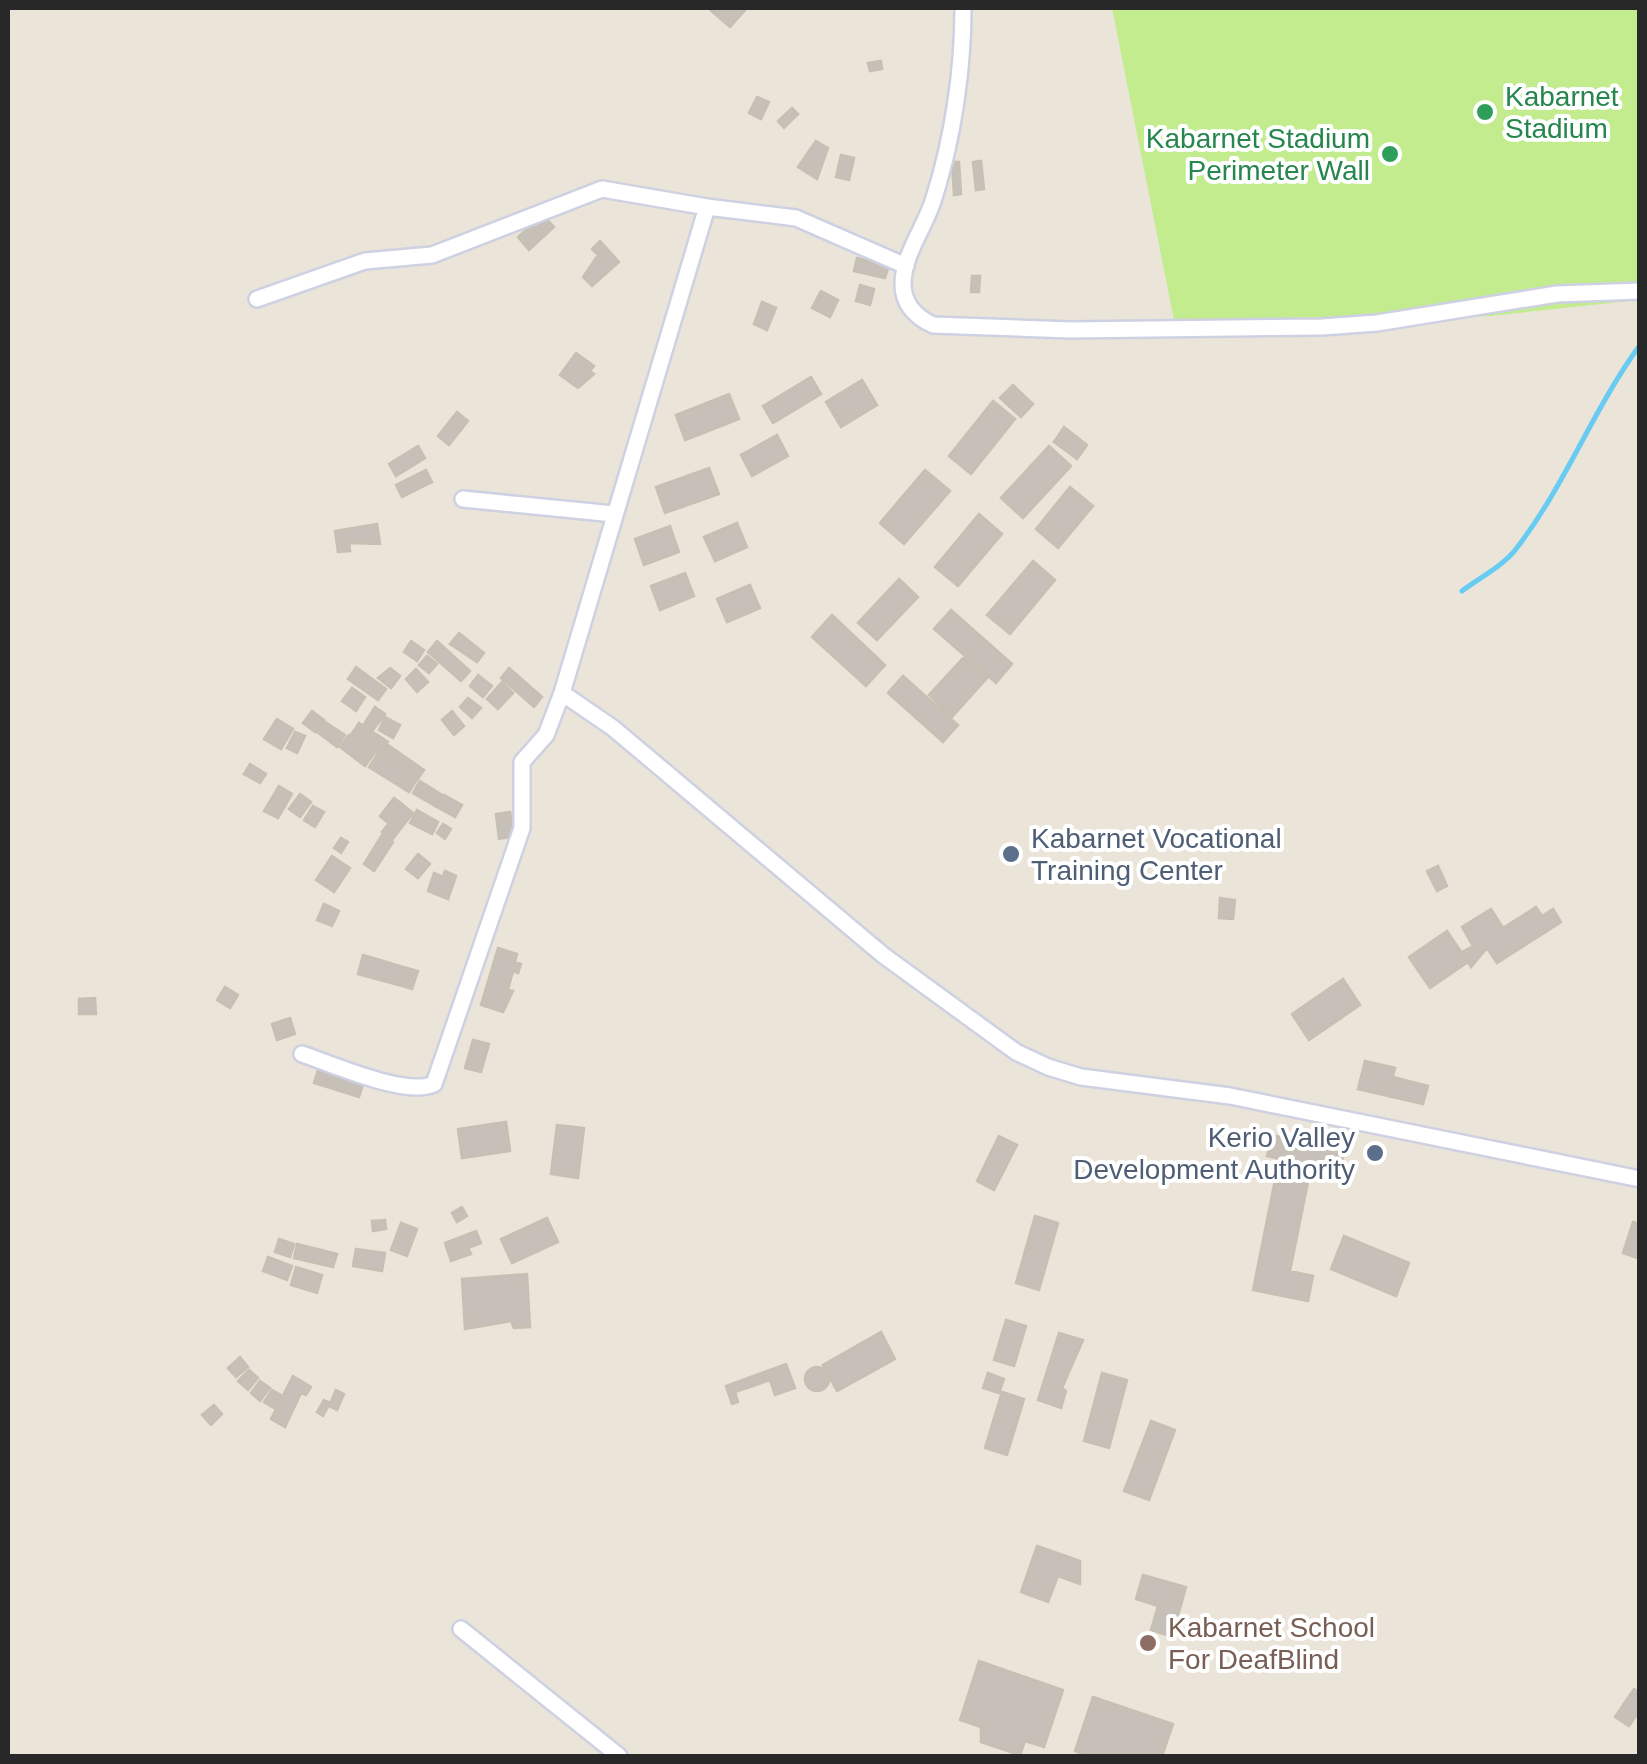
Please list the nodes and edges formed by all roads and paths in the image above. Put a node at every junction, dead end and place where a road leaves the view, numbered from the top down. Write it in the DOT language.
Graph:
graph roads {
  1 [pos="963,8"];
  2 [pos="707,207"];
  3 [pos="906,266"];
  4 [pos="1640,292"];
  5 [pos="257,299"];
  6 [pos="463,499"];
  7 [pos="614,514"];
  8 [pos="562,693"];
  9 [pos="302,1054"];
  10 [pos="1640,1178"];
  11 [pos="461,1629"];
  12 [pos="619,1756"];
  1 -- 3 [label="street"];
  2 -- 3 [label="street"];
  2 -- 5 [label="street"];
  2 -- 7 [label="street"];
  3 -- 4 [label="street"];
  6 -- 7 [label="street"];
  7 -- 8 [label="street"];
  8 -- 9 [label="street"];
  8 -- 10 [label="street"];
  11 -- 12 [label="street"];
}
